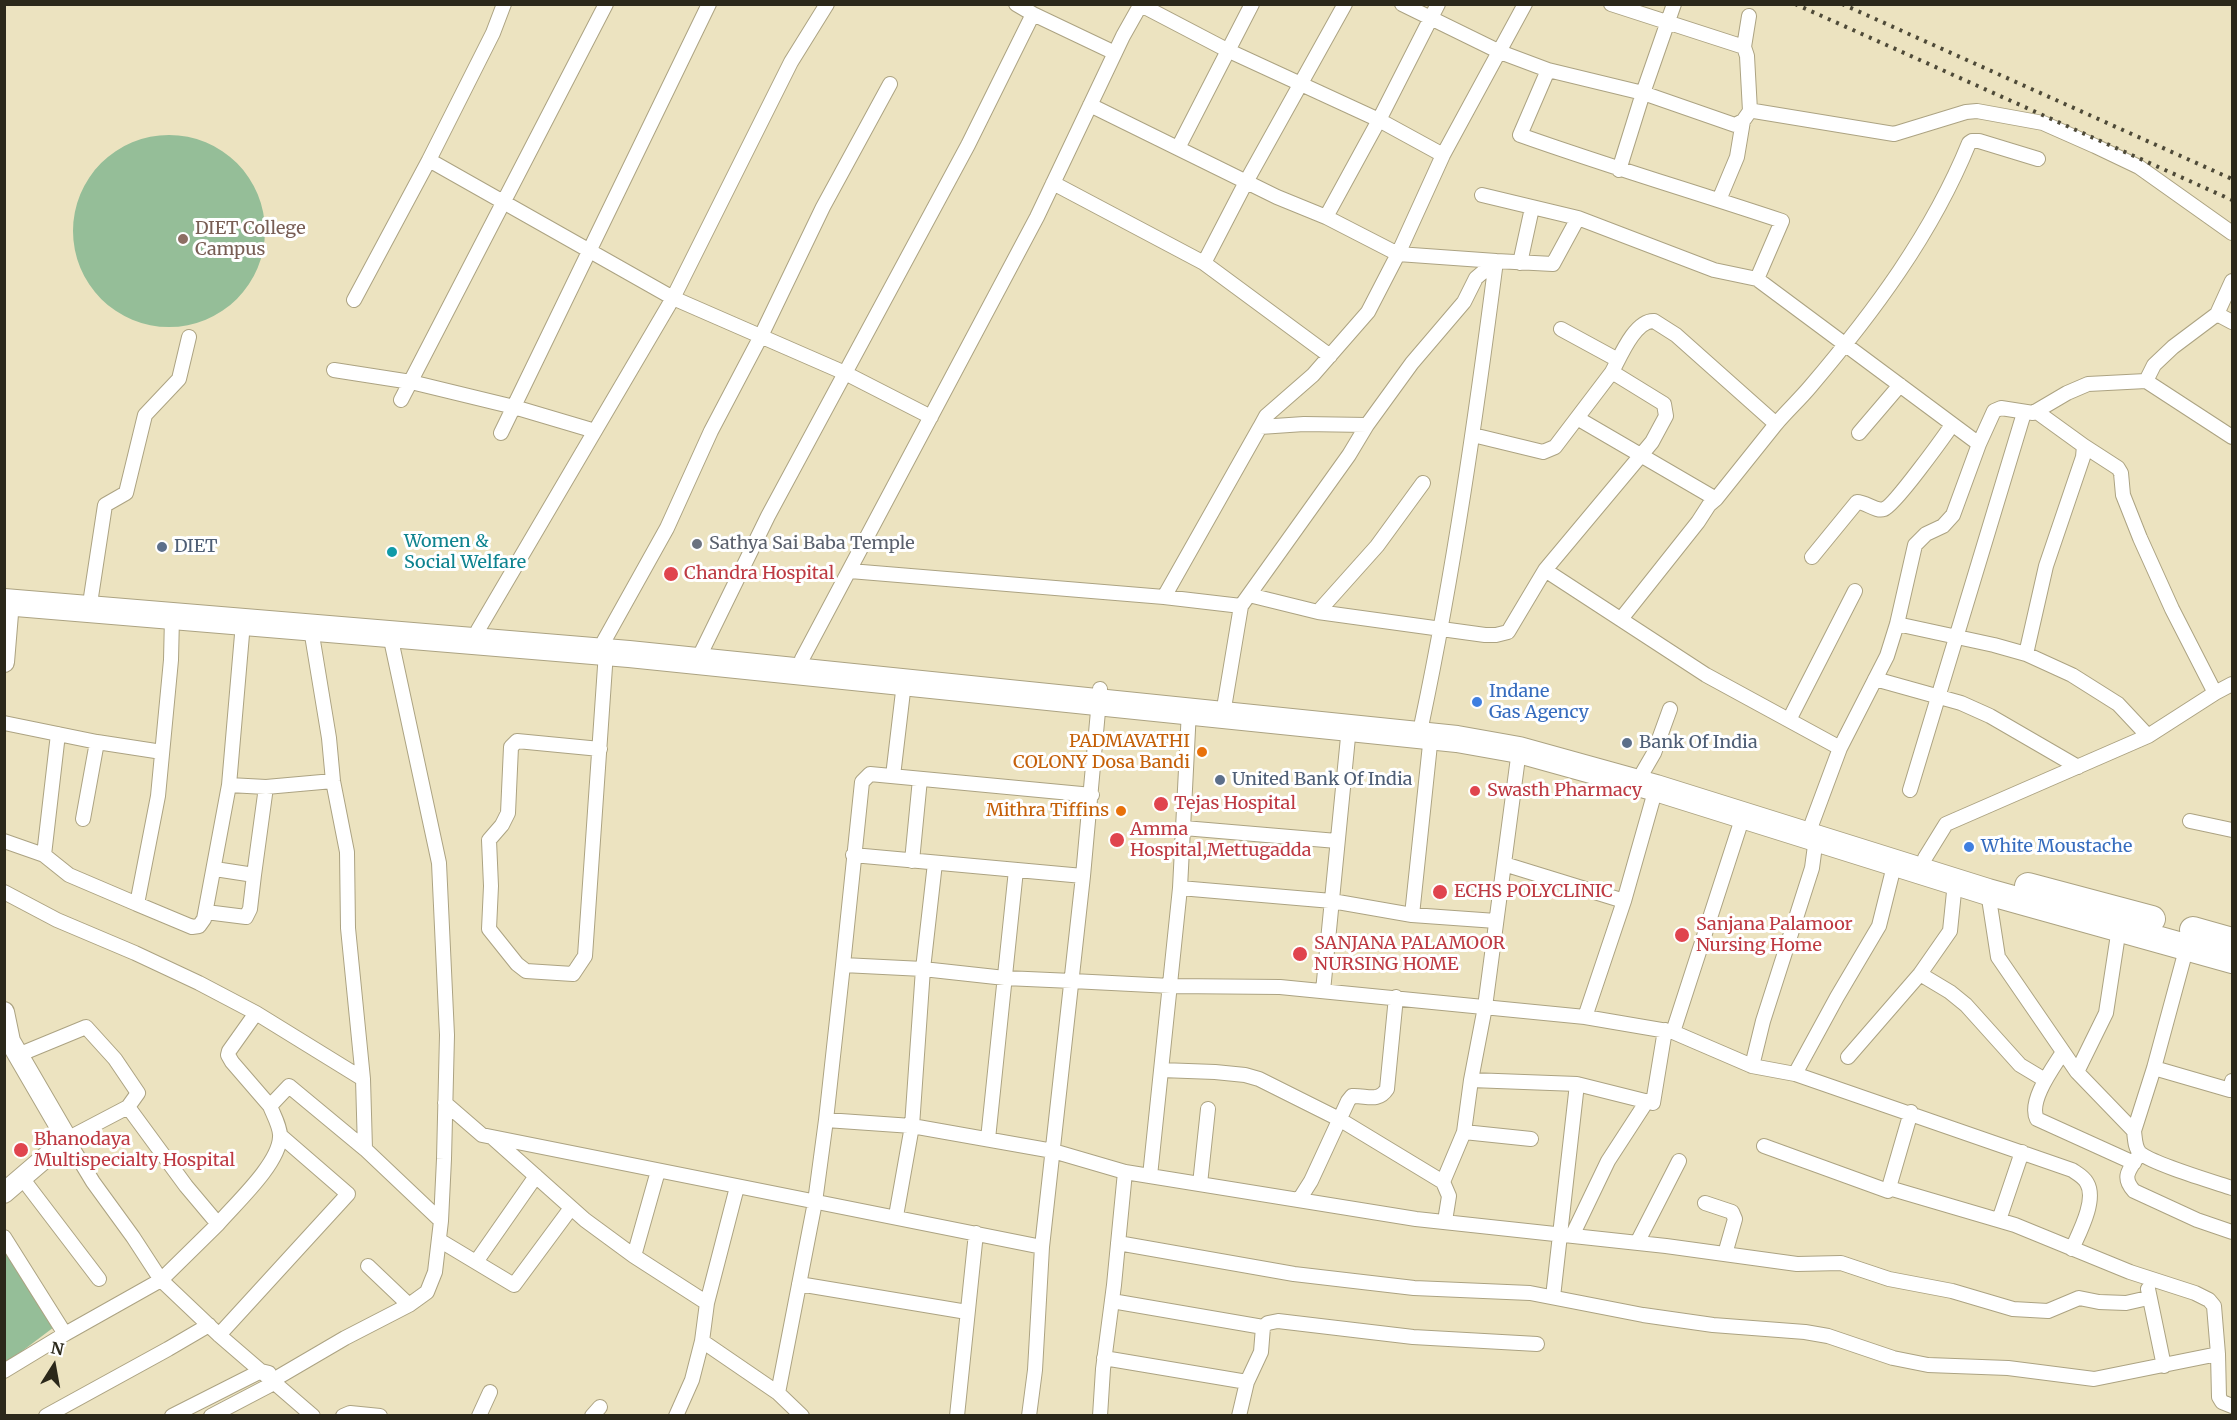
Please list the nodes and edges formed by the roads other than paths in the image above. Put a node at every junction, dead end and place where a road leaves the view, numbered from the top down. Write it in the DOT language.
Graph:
graph roads {
  1 [pos="504,4"];
  2 [pos="606,4"];
  3 [pos="709,4"];
  4 [pos="826,4"];
  5 [pos="1016,4"];
  6 [pos="1251,4"];
  7 [pos="1345,4"];
  8 [pos="1402,4"];
  9 [pos="1438,4"];
  10 [pos="1525,4"];
  11 [pos="1611,4"];
  12 [pos="1674,4"];
  13 [pos="1140,5"];
  14 [pos="1033,14"];
  15 [pos="1749,16"];
  16 [pos="1431,19"];
  17 [pos="1667,24"];
  18 [pos="1744,47"];
  19 [pos="1227,50"];
  20 [pos="1500,52"];
  21 [pos="1115,53"];
  22 [pos="1548,70"];
  23 [pos="890,84"];
  24 [pos="1301,84"];
  25 [pos="1643,93"];
  26 [pos="1090,105"];
  27 [pos="1747,116"];
  28 [pos="1379,120"];
  29 [pos="1178,148"];
  30 [pos="1443,155"];
  31 [pos="2038,159"];
  32 [pos="429,160"];
  33 [pos="1619,170"];
  34 [pos="1246,182"];
  35 [pos="1053,183"];
  36 [pos="1482,195"];
  37 [pos="1719,200"];
  38 [pos="504,202"];
  39 [pos="1532,208"];
  40 [pos="1326,217"];
  41 [pos="1578,218"];
  42 [pos="2232,233"];
  43 [pos="591,252"];
  44 [pos="1398,254"];
  45 [pos="1496,261"];
  46 [pos="1203,263"];
  47 [pos="1520,263"];
  48 [pos="1756,279"];
  49 [pos="2232,281"];
  50 [pos="673,298"];
  51 [pos="354,300"];
  52 [pos="2217,314"];
  53 [pos="2232,322"];
  54 [pos="1560,329"];
  55 [pos="761,336"];
  56 [pos="189,337"];
  57 [pos="1845,345"];
  58 [pos="1330,356"];
  59 [pos="1615,366"];
  60 [pos="334,370"];
  61 [pos="845,373"];
  62 [pos="2146,381"];
  63 [pos="411,382"];
  64 [pos="1900,385"];
  65 [pos="401,400"];
  66 [pos="514,407"];
  67 [pos="2031,412"];
  68 [pos="931,417"];
  69 [pos="1577,418"];
  70 [pos="1776,424"];
  71 [pos="1367,425"];
  72 [pos="1952,425"];
  73 [pos="1260,427"];
  74 [pos="2230,430"];
  75 [pos="595,431"];
  76 [pos="1859,433"];
  77 [pos="501,434"];
  78 [pos="1473,435"];
  79 [pos="1979,444"];
  80 [pos="2084,446"];
  81 [pos="1641,456"];
  82 [pos="1423,483"];
  83 [pos="1716,499"];
  84 [pos="1812,557"];
  85 [pos="1545,570"];
  86 [pos="850,571"];
  87 [pos="1855,591"];
  88 [pos="91,597"];
  89 [pos="1164,597"];
  90 [pos="6,598"];
  91 [pos="1245,601"];
  92 [pos="1318,612"];
  93 [pos="172,617"];
  94 [pos="1621,619"];
  95 [pos="243,623"];
  96 [pos="1897,624"];
  97 [pos="311,628"];
  98 [pos="1441,629"];
  99 [pos="390,635"];
  100 [pos="477,635"];
  101 [pos="1957,638"];
  102 [pos="605,647"];
  103 [pos="702,651"];
  104 [pos="2026,654"];
  105 [pos="802,659"];
  106 [pos="4,662"];
  107 [pos="1875,679"];
  108 [pos="904,683"];
  109 [pos="2231,686"];
  110 [pos="2215,693"];
  111 [pos="1100,695"];
  112 [pos="1939,696"];
  113 [pos="1225,702"];
  114 [pos="1670,709"];
  115 [pos="1189,710"];
  116 [pos="1789,720"];
  117 [pos="4,723"];
  118 [pos="1349,726"];
  119 [pos="1426,729"];
  120 [pos="58,734"];
  121 [pos="2148,736"];
  122 [pos="97,742"];
  123 [pos="1840,748"];
  124 [pos="600,749"];
  125 [pos="1519,750"];
  126 [pos="162,752"];
  127 [pos="2078,767"];
  128 [pos="893,776"];
  129 [pos="920,779"];
  130 [pos="1649,780"];
  131 [pos="333,781"];
  132 [pos="229,785"];
  133 [pos="266,787"];
  134 [pos="1910,790"];
  135 [pos="1092,795"];
  136 [pos="1743,816"];
  137 [pos="83,819"];
  138 [pos="2190,821"];
  139 [pos="1184,828"];
  140 [pos="2232,830"];
  141 [pos="1814,832"];
  142 [pos="4,841"];
  143 [pos="1337,841"];
  144 [pos="44,855"];
  145 [pos="853,855"];
  146 [pos="912,861"];
  147 [pos="935,862"];
  148 [pos="1895,862"];
  149 [pos="1504,864"];
  150 [pos="1923,865"];
  151 [pos="215,869"];
  152 [pos="1016,870"];
  153 [pos="254,875"];
  154 [pos="1083,876"];
  155 [pos="1955,882"];
  156 [pos="1180,888"];
  157 [pos="4,892"];
  158 [pos="1988,892"];
  159 [pos="1332,901"];
  160 [pos="1624,901"];
  161 [pos="137,904"];
  162 [pos="206,912"];
  163 [pos="1412,915"];
  164 [pos="1496,921"];
  165 [pos="2119,928"];
  166 [pos="2232,941"];
  167 [pos="2187,946"];
  168 [pos="2232,960"];
  169 [pos="843,964"];
  170 [pos="923,969"];
  171 [pos="1920,974"];
  172 [pos="1005,978"];
  173 [pos="1072,981"];
  174 [pos="1171,986"];
  175 [pos="1323,991"];
  176 [pos="1395,997"];
  177 [pos="1485,1007"];
  178 [pos="4,1012"];
  179 [pos="256,1014"];
  180 [pos="1585,1017"];
  181 [pos="1669,1031"];
  182 [pos="11,1046"];
  183 [pos="2063,1052"];
  184 [pos="1848,1057"];
  185 [pos="1752,1066"];
  186 [pos="2154,1068"];
  187 [pos="1161,1070"];
  188 [pos="2077,1072"];
  189 [pos="1796,1074"];
  190 [pos="363,1079"];
  191 [pos="1471,1080"];
  192 [pos="2045,1080"];
  193 [pos="1577,1084"];
  194 [pos="2232,1087"];
  195 [pos="1647,1101"];
  196 [pos="445,1103"];
  197 [pos="270,1106"];
  198 [pos="128,1107"];
  199 [pos="1208,1109"];
  200 [pos="1911,1112"];
  201 [pos="1339,1119"];
  202 [pos="826,1120"];
  203 [pos="912,1126"];
  204 [pos="2134,1131"];
  205 [pos="1464,1132"];
  206 [pos="281,1136"];
  207 [pos="491,1137"];
  208 [pos="67,1139"];
  209 [pos="988,1139"];
  210 [pos="1531,1139"];
  211 [pos="1764,1146"];
  212 [pos="365,1149"];
  213 [pos="1053,1151"];
  214 [pos="2022,1152"];
  215 [pos="2137,1158"];
  216 [pos="1679,1161"];
  217 [pos="658,1171"];
  218 [pos="1125,1172"];
  219 [pos="536,1176"];
  220 [pos="1150,1176"];
  221 [pos="22,1178"];
  222 [pos="1443,1182"];
  223 [pos="1200,1184"];
  224 [pos="737,1187"];
  225 [pos="1889,1188"];
  226 [pos="2232,1188"];
  227 [pos="4,1193"];
  228 [pos="1299,1200"];
  229 [pos="815,1203"];
  230 [pos="1705,1203"];
  231 [pos="571,1208"];
  232 [pos="896,1216"];
  233 [pos="1999,1220"];
  234 [pos="441,1221"];
  235 [pos="1445,1221"];
  236 [pos="218,1224"];
  237 [pos="2232,1232"];
  238 [pos="976,1233"];
  239 [pos="1566,1235"];
  240 [pos="4,1237"];
  241 [pos="439,1240"];
  242 [pos="1118,1243"];
  243 [pos="1637,1243"];
  244 [pos="1042,1247"];
  245 [pos="2072,1249"];
  246 [pos="1725,1254"];
  247 [pos="634,1256"];
  248 [pos="476,1262"];
  249 [pos="368,1266"];
  250 [pos="2149,1278"];
  251 [pos="99,1279"];
  252 [pos="161,1280"];
  253 [pos="799,1284"];
  254 [pos="1552,1297"];
  255 [pos="2148,1298"];
  256 [pos="1112,1301"];
  257 [pos="707,1303"];
  258 [pos="409,1305"];
  259 [pos="968,1312"];
  260 [pos="1263,1328"];
  261 [pos="214,1330"];
  262 [pos="65,1334"];
  263 [pos="702,1341"];
  264 [pos="1537,1344"];
  265 [pos="2218,1354"];
  266 [pos="1104,1358"];
  267 [pos="2164,1366"];
  268 [pos="4,1371"];
  269 [pos="261,1371"];
  270 [pos="277,1379"];
  271 [pos="1247,1382"];
  272 [pos="490,1392"];
  273 [pos="778,1393"];
  274 [pos="2232,1406"];
  275 [pos="46,1416"];
  276 [pos="172,1416"];
  277 [pos="211,1416"];
  278 [pos="313,1416"];
  279 [pos="343,1416"];
  280 [pos="380,1416"];
  281 [pos="479,1416"];
  282 [pos="676,1416"];
  283 [pos="802,1416"];
  284 [pos="957,1416"];
  285 [pos="1029,1416"];
  286 [pos="1100,1416"];
  287 [pos="1239,1416"];
  1 -- 32 [label="street"];
  2 -- 38 [label="street"];
  3 -- 43 [label="street"];
  4 -- 50 [label="street"];
  5 -- 14 [label="street"];
  6 -- 19 [label="street"];
  7 -- 24 [label="street"];
  8 -- 16 [label="street"];
  9 -- 16 [label="street"];
  10 -- 20 [label="street"];
  11 -- 17 [label="street"];
  12 -- 17 [label="street"];
  13 -- 19 [label="street"];
  13 -- 21 [label="street"];
  14 -- 21 [label="street"];
  14 -- 61 [label="street"];
  15 -- 18 [label="street"];
  16 -- 20 [label="street"];
  16 -- 28 [label="street"];
  17 -- 18 [label="street"];
  17 -- 25 [label="street"];
  18 -- 27 [label="street"];
  19 -- 24 [label="street"];
  19 -- 29 [label="street"];
  20 -- 22 [label="street"];
  20 -- 30 [label="street"];
  21 -- 26 [label="street"];
  22 -- 25 [label="street"];
  22 -- 33 [label="street"];
  23 -- 55 [label="street"];
  24 -- 28 [label="street"];
  24 -- 34 [label="street"];
  25 -- 27 [label="street"];
  25 -- 33 [label="street"];
  26 -- 29 [label="street"];
  26 -- 35 [label="street"];
  27 -- 37 [label="street"];
  27 -- 42 [label="street"];
  28 -- 30 [label="street"];
  28 -- 40 [label="street"];
  29 -- 34 [label="street"];
  30 -- 44 [label="street"];
  31 -- 57 [label="street"];
  32 -- 38 [label="street"];
  32 -- 51 [label="street"];
  33 -- 37 [label="street"];
  34 -- 40 [label="street"];
  34 -- 46 [label="street"];
  35 -- 46 [label="street"];
  35 -- 68 [label="street"];
  36 -- 39 [label="street"];
  37 -- 48 [label="street"];
  38 -- 43 [label="street"];
  38 -- 63 [label="street"];
  39 -- 41 [label="street"];
  39 -- 47 [label="street"];
  40 -- 44 [label="street"];
  41 -- 47 [label="street"];
  41 -- 48 [label="street"];
  43 -- 50 [label="street"];
  43 -- 66 [label="street"];
  44 -- 45 [label="street"];
  44 -- 58 [label="street"];
  45 -- 47 [label="street"];
  45 -- 71 [label="street"];
  45 -- 78 [label="street"];
  46 -- 58 [label="street"];
  48 -- 57 [label="street"];
  49 -- 52 [label="street"];
  50 -- 55 [label="street"];
  50 -- 75 [label="street"];
  52 -- 53 [label="street"];
  52 -- 62 [label="street"];
  54 -- 59 [label="street"];
  55 -- 61 [label="street"];
  55 -- 102 [label="street"];
  56 -- 88 [label="street"];
  57 -- 64 [label="street"];
  57 -- 70 [label="street"];
  58 -- 73 [label="street"];
  59 -- 69 [label="street"];
  59 -- 70 [label="street"];
  59 -- 81 [label="street"];
  60 -- 63 [label="street"];
  61 -- 68 [label="street"];
  61 -- 103 [label="street"];
  62 -- 67 [label="street"];
  62 -- 74 [label="street"];
  63 -- 65 [label="street"];
  63 -- 66 [label="street"];
  64 -- 72 [label="street"];
  64 -- 76 [label="street"];
  66 -- 75 [label="street"];
  66 -- 77 [label="street"];
  67 -- 79 [label="street"];
  67 -- 80 [label="street"];
  67 -- 101 [label="street"];
  68 -- 86 [label="street"];
  69 -- 78 [label="street"];
  69 -- 81 [label="street"];
  70 -- 83 [label="street"];
  71 -- 73 [label="street"];
  71 -- 91 [label="street"];
  72 -- 79 [label="street"];
  72 -- 84 [label="street"];
  73 -- 89 [label="street"];
  75 -- 100 [label="street"];
  78 -- 98 [label="street"];
  79 -- 96 [label="street"];
  80 -- 104 [label="street"];
  80 -- 110 [label="street"];
  81 -- 83 [label="street"];
  81 -- 85 [label="street"];
  82 -- 92 [label="street"];
  83 -- 94 [label="street"];
  85 -- 94 [label="street"];
  85 -- 98 [label="street"];
  86 -- 89 [label="street"];
  86 -- 105 [label="street"];
  87 -- 116 [label="street"];
  88 -- 90 [label="highway"];
  88 -- 100 [label="highway"];
  89 -- 91 [label="street"];
  90 -- 93 [label="highway"];
  90 -- 106 [label="street"];
  91 -- 92 [label="street"];
  91 -- 113 [label="street"];
  92 -- 98 [label="street"];
  93 -- 95 [label="highway"];
  93 -- 126 [label="street"];
  94 -- 116 [label="street"];
  95 -- 97 [label="highway"];
  95 -- 132 [label="street"];
  96 -- 101 [label="street"];
  96 -- 107 [label="street"];
  97 -- 99 [label="highway"];
  97 -- 131 [label="street"];
  98 -- 119 [label="street"];
  99 -- 100 [label="highway"];
  99 -- 196 [label="street"];
  100 -- 102 [label="highway"];
  101 -- 104 [label="street"];
  101 -- 112 [label="street"];
  102 -- 103 [label="highway"];
  102 -- 108 [label="highway"];
  102 -- 124 [label="street"];
  103 -- 105 [label="highway"];
  104 -- 121 [label="street"];
  105 -- 111 [label="highway"];
  107 -- 112 [label="street"];
  107 -- 123 [label="street"];
  108 -- 111 [label="highway"];
  108 -- 128 [label="street"];
  109 -- 110 [label="street"];
  110 -- 121 [label="street"];
  111 -- 113 [label="highway"];
  111 -- 115 [label="highway"];
  111 -- 135 [label="street"];
  112 -- 127 [label="street"];
  112 -- 134 [label="street"];
  113 -- 119 [label="highway"];
  114 -- 130 [label="street"];
  115 -- 118 [label="highway"];
  115 -- 139 [label="street"];
  116 -- 123 [label="street"];
  117 -- 120 [label="street"];
  118 -- 119 [label="highway"];
  118 -- 143 [label="street"];
  119 -- 125 [label="highway"];
  119 -- 130 [label="highway"];
  119 -- 163 [label="street"];
  120 -- 122 [label="street"];
  120 -- 144 [label="street"];
  121 -- 127 [label="street"];
  122 -- 126 [label="street"];
  122 -- 137 [label="street"];
  123 -- 141 [label="street"];
  124 -- 124 [label="street"];
  125 -- 130 [label="highway"];
  125 -- 149 [label="street"];
  126 -- 161 [label="street"];
  127 -- 150 [label="street"];
  128 -- 129 [label="street"];
  128 -- 145 [label="street"];
  129 -- 135 [label="street"];
  129 -- 146 [label="street"];
  130 -- 136 [label="highway"];
  130 -- 141 [label="highway"];
  130 -- 160 [label="street"];
  131 -- 133 [label="street"];
  131 -- 190 [label="street"];
  132 -- 133 [label="street"];
  132 -- 151 [label="street"];
  133 -- 153 [label="street"];
  135 -- 154 [label="street"];
  136 -- 141 [label="highway"];
  136 -- 181 [label="street"];
  138 -- 140 [label="street"];
  139 -- 143 [label="street"];
  139 -- 156 [label="street"];
  141 -- 148 [label="highway"];
  141 -- 150 [label="highway"];
  141 -- 185 [label="street"];
  142 -- 144 [label="street"];
  143 -- 159 [label="street"];
  144 -- 161 [label="street"];
  145 -- 146 [label="street"];
  145 -- 169 [label="street"];
  146 -- 147 [label="street"];
  147 -- 152 [label="street"];
  147 -- 170 [label="street"];
  148 -- 150 [label="highway"];
  148 -- 189 [label="street"];
  149 -- 160 [label="street"];
  149 -- 164 [label="street"];
  150 -- 155 [label="highway"];
  150 -- 166 [label="highway"];
  151 -- 153 [label="street"];
  151 -- 162 [label="street"];
  152 -- 154 [label="street"];
  152 -- 172 [label="street"];
  153 -- 162 [label="street"];
  154 -- 173 [label="street"];
  155 -- 158 [label="highway"];
  155 -- 171 [label="street"];
  156 -- 159 [label="street"];
  156 -- 174 [label="street"];
  157 -- 179 [label="street"];
  158 -- 165 [label="highway"];
  158 -- 183 [label="street"];
  159 -- 163 [label="street"];
  159 -- 175 [label="street"];
  160 -- 180 [label="street"];
  161 -- 162 [label="street"];
  163 -- 164 [label="street"];
  164 -- 177 [label="street"];
  165 -- 167 [label="highway"];
  165 -- 188 [label="street"];
  167 -- 168 [label="highway"];
  167 -- 186 [label="street"];
  169 -- 170 [label="street"];
  169 -- 202 [label="street"];
  170 -- 172 [label="street"];
  170 -- 203 [label="street"];
  171 -- 184 [label="street"];
  171 -- 192 [label="street"];
  172 -- 173 [label="street"];
  172 -- 209 [label="street"];
  173 -- 174 [label="street"];
  173 -- 213 [label="street"];
  174 -- 175 [label="street"];
  174 -- 187 [label="street"];
  175 -- 176 [label="street"];
  176 -- 177 [label="street"];
  176 -- 201 [label="street"];
  177 -- 180 [label="street"];
  177 -- 191 [label="street"];
  178 -- 182 [label="street"];
  179 -- 190 [label="street"];
  179 -- 197 [label="street"];
  180 -- 181 [label="street"];
  181 -- 185 [label="street"];
  181 -- 195 [label="street"];
  182 -- 198 [label="street"];
  182 -- 208 [label="street"];
  183 -- 188 [label="street"];
  183 -- 192 [label="street"];
  185 -- 189 [label="street"];
  186 -- 194 [label="street"];
  186 -- 204 [label="street"];
  187 -- 201 [label="street"];
  187 -- 220 [label="street"];
  188 -- 204 [label="street"];
  189 -- 200 [label="street"];
  190 -- 212 [label="street"];
  191 -- 193 [label="street"];
  191 -- 205 [label="street"];
  192 -- 215 [label="street"];
  193 -- 195 [label="street"];
  193 -- 239 [label="street"];
  195 -- 239 [label="street"];
  196 -- 207 [label="street"];
  196 -- 234 [label="street"];
  197 -- 206 [label="street"];
  197 -- 212 [label="street"];
  198 -- 208 [label="street"];
  198 -- 236 [label="street"];
  199 -- 223 [label="street"];
  200 -- 214 [label="street"];
  200 -- 225 [label="street"];
  201 -- 222 [label="street"];
  201 -- 228 [label="street"];
  202 -- 203 [label="street"];
  202 -- 229 [label="street"];
  203 -- 209 [label="street"];
  203 -- 232 [label="street"];
  204 -- 215 [label="street"];
  205 -- 210 [label="street"];
  205 -- 222 [label="street"];
  206 -- 236 [label="street"];
  206 -- 261 [label="street"];
  207 -- 217 [label="street"];
  207 -- 219 [label="street"];
  208 -- 221 [label="street"];
  208 -- 252 [label="street"];
  209 -- 213 [label="street"];
  211 -- 225 [label="street"];
  212 -- 234 [label="street"];
  213 -- 218 [label="street"];
  213 -- 244 [label="street"];
  214 -- 233 [label="street"];
  214 -- 245 [label="street"];
  215 -- 226 [label="street"];
  215 -- 237 [label="street"];
  216 -- 243 [label="street"];
  217 -- 224 [label="street"];
  217 -- 247 [label="street"];
  218 -- 220 [label="street"];
  218 -- 242 [label="street"];
  219 -- 231 [label="street"];
  219 -- 248 [label="street"];
  220 -- 223 [label="street"];
  221 -- 227 [label="street"];
  221 -- 251 [label="street"];
  222 -- 235 [label="street"];
  223 -- 228 [label="street"];
  224 -- 229 [label="street"];
  224 -- 257 [label="street"];
  225 -- 233 [label="street"];
  228 -- 235 [label="street"];
  229 -- 232 [label="street"];
  229 -- 253 [label="street"];
  230 -- 246 [label="street"];
  231 -- 247 [label="street"];
  231 -- 248 [label="street"];
  232 -- 238 [label="street"];
  233 -- 245 [label="street"];
  234 -- 241 [label="street"];
  235 -- 239 [label="street"];
  236 -- 252 [label="street"];
  238 -- 244 [label="street"];
  238 -- 259 [label="street"];
  239 -- 243 [label="street"];
  239 -- 254 [label="street"];
  240 -- 262 [label="street"];
  241 -- 248 [label="street"];
  241 -- 258 [label="street"];
  242 -- 254 [label="street"];
  242 -- 256 [label="street"];
  243 -- 246 [label="street"];
  244 -- 285 [label="street"];
  245 -- 250 [label="street"];
  246 -- 255 [label="street"];
  247 -- 257 [label="street"];
  249 -- 258 [label="street"];
  250 -- 255 [label="street"];
  250 -- 265 [label="street"];
  252 -- 261 [label="street"];
  252 -- 262 [label="street"];
  253 -- 259 [label="street"];
  253 -- 273 [label="street"];
  254 -- 267 [label="street"];
  255 -- 267 [label="street"];
  256 -- 260 [label="street"];
  256 -- 266 [label="street"];
  257 -- 263 [label="street"];
  258 -- 270 [label="street"];
  259 -- 284 [label="street"];
  260 -- 264 [label="street"];
  260 -- 271 [label="street"];
  261 -- 269 [label="street"];
  261 -- 275 [label="street"];
  262 -- 268 [label="street"];
  263 -- 273 [label="street"];
  263 -- 282 [label="street"];
  265 -- 267 [label="street"];
  265 -- 274 [label="street"];
  266 -- 271 [label="street"];
  266 -- 286 [label="street"];
  269 -- 270 [label="street"];
  269 -- 276 [label="street"];
  270 -- 277 [label="street"];
  270 -- 278 [label="street"];
  271 -- 287 [label="street"];
  272 -- 281 [label="street"];
  273 -- 283 [label="street"];
  279 -- 280 [label="street"];
}
